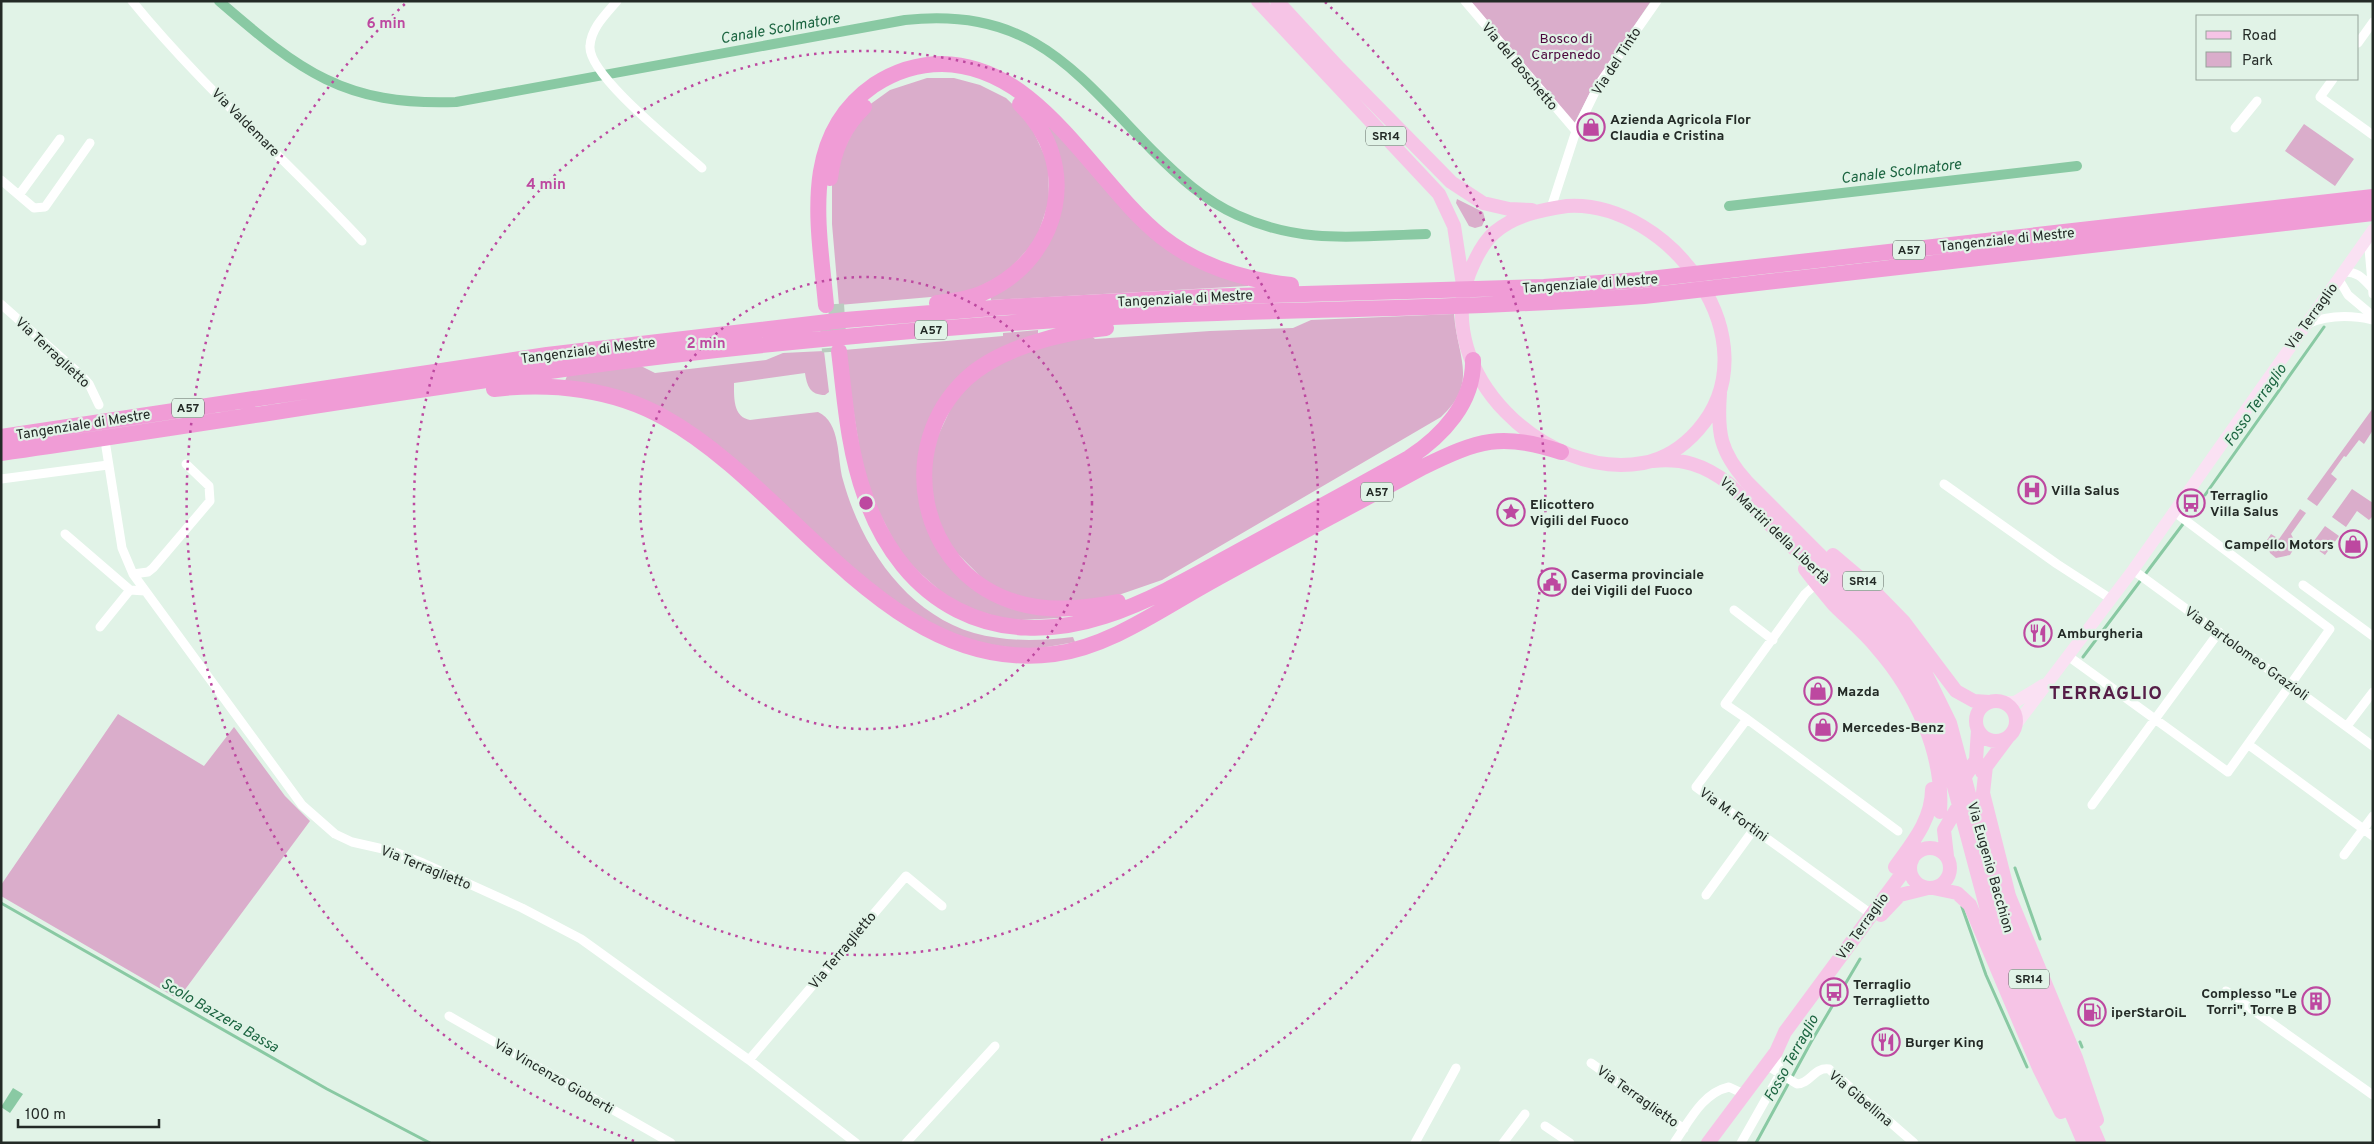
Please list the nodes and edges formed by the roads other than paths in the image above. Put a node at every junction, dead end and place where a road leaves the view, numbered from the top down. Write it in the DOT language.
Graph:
graph roads {
  1 [pos="132,1"];
  2 [pos="617,1"];
  3 [pos="1258,1"];
  4 [pos="1276,1"];
  5 [pos="1465,1"];
  6 [pos="1657,1"];
  7 [pos="2373,22"];
  8 [pos="2359,43"];
  9 [pos="2332,80"];
  10 [pos="2257,101"];
  11 [pos="2234,128"];
  12 [pos="1576,131"];
  13 [pos="2373,135"];
  14 [pos="60,138"];
  15 [pos="90,143"];
  16 [pos="702,168"];
  17 [pos="1,180"];
  18 [pos="19,195"];
  19 [pos="2373,197"];
  20 [pos="1547,209"];
  21 [pos="2373,213"];
  22 [pos="2370,233"];
  23 [pos="362,241"];
  24 [pos="2340,275"];
  25 [pos="2372,291"];
  26 [pos="1353,294"];
  27 [pos="1445,298"];
  28 [pos="1463,298"];
  29 [pos="1,304"];
  30 [pos="1256,311"];
  31 [pos="2373,318"];
  32 [pos="845,320"];
  33 [pos="2305,325"];
  34 [pos="1473,360"];
  35 [pos="420,390"];
  36 [pos="1720,393"];
  37 [pos="99,405"];
  38 [pos="1,437"];
  39 [pos="106,447"];
  40 [pos="1561,452"];
  41 [pos="1,453"];
  42 [pos="1652,462"];
  43 [pos="186,464"];
  44 [pos="108,465"];
  45 [pos="1,479"];
  46 [pos="1944,484"];
  47 [pos="1772,506"];
  48 [pos="2173,511"];
  49 [pos="65,534"];
  50 [pos="2135,571"];
  51 [pos="133,574"];
  52 [pos="1817,577"];
  53 [pos="1180,584"];
  54 [pos="2302,585"];
  55 [pos="1203,586"];
  56 [pos="130,590"];
  57 [pos="145,591"];
  58 [pos="2112,599"];
  59 [pos="1734,610"];
  60 [pos="100,627"];
  61 [pos="2220,632"];
  62 [pos="2373,636"];
  63 [pos="1773,640"];
  64 [pos="2075,660"];
  65 [pos="2049,681"];
  66 [pos="2292,685"];
  67 [pos="2373,692"];
  68 [pos="1995,702"];
  69 [pos="1917,710"];
  70 [pos="1747,719"];
  71 [pos="2156,719"];
  72 [pos="2347,726"];
  73 [pos="1978,730"];
  74 [pos="2012,732"];
  75 [pos="2249,745"];
  76 [pos="2373,746"];
  77 [pos="1966,764"];
  78 [pos="1986,766"];
  79 [pos="1972,782"];
  80 [pos="2092,805"];
  81 [pos="1948,806"];
  82 [pos="2373,816"];
  83 [pos="1754,829"];
  84 [pos="2363,829"];
  85 [pos="1898,831"];
  86 [pos="2373,836"];
  87 [pos="2344,855"];
  88 [pos="1915,856"];
  89 [pos="1947,856"];
  90 [pos="1931,888"];
  91 [pos="1706,895"];
  92 [pos="942,906"];
  93 [pos="1871,914"];
  94 [pos="2226,991"];
  95 [pos="449,1016"];
  96 [pos="995,1046"];
  97 [pos="1779,1047"];
  98 [pos="749,1060"];
  99 [pos="1591,1063"];
  100 [pos="1766,1065"];
  101 [pos="1456,1068"];
  102 [pos="1783,1076"];
  103 [pos="1744,1094"];
  104 [pos="2373,1095"];
  105 [pos="1525,1114"];
  106 [pos="1546,1126"];
  107 [pos="1684,1129"];
  108 [pos="657,1139"];
  109 [pos="671,1143"];
  110 [pos="856,1143"];
  111 [pos="906,1143"];
  112 [pos="1415,1143"];
  113 [pos="1503,1143"];
  114 [pos="1570,1143"];
  115 [pos="1674,1143"];
  116 [pos="1708,1143"];
  117 [pos="1741,1143"];
  118 [pos="1914,1143"];
  119 [pos="2080,1143"];
  120 [pos="2084,1143"];
  121 [pos="2101,1143"];
  1 -- 23 [label="street, Via Valdemare"];
  2 -- 16 [label="street"];
  3 -- 28 [label="main road, SR14"];
  4 -- 20 [label="main road, SR14"];
  5 -- 12 [label="street, Via del Boschetto"];
  6 -- 12 [label="street, Via del Tinto"];
  7 -- 8 [label="street"];
  9 -- 13 [label="street"];
  10 -- 11 [label="street"];
  12 -- 20 [label="street, Via del Tinto"];
  14 -- 18 [label="street"];
  15 -- 18 [label="street"];
  17 -- 18 [label="street"];
  19 -- 27 [label="highway, Tangenziale di Mestre / A57"];
  20 -- 28 [label="main road, SR14"];
  20 -- 36 [label="main road, SR14"];
  21 -- 27 [label="highway, Tangenziale di Mestre / A57"];
  22 -- 24 [label="main road, Via Terraglio"];
  22 -- 25 [label="street"];
  24 -- 25 [label="street"];
  24 -- 31 [label="street"];
  24 -- 33 [label="main road, Via Terraglio"];
  26 -- 27 [label="highway, Tangenziale di Mestre / A57"];
  26 -- 32 [label="highway, Tangenziale di Mestre / A57"];
  26 -- 32 [label="highway, A57"];
  27 -- 30 [label="highway, Tangenziale di Mestre / A57"];
  28 -- 34 [label="main road, SR14"];
  29 -- 37 [label="street, Via Terraglietto"];
  30 -- 35 [label="highway, Tangenziale di Mestre / A57"];
  30 -- 53 [label="highway, A57"];
  31 -- 33 [label="street"];
  32 -- 38 [label="highway, Tangenziale di Mestre / A57"];
  33 -- 48 [label="main road, Via Terraglio"];
  34 -- 40 [label="main road, SR14"];
  34 -- 53 [label="highway, A57"];
  35 -- 41 [label="highway, Tangenziale di Mestre / A57"];
  35 -- 55 [label="highway, A57"];
  36 -- 42 [label="main road, SR14"];
  36 -- 47 [label="main road, Via Martiri della Libertà / SR14"];
  39 -- 44 [label="street, Via Terraglietto"];
  40 -- 42 [label="main road, SR14"];
  40 -- 55 [label="highway, A57"];
  42 -- 52 [label="main road, Via Martiri della Libertà / SR14"];
  43 -- 51 [label="street"];
  44 -- 45 [label="street"];
  44 -- 51 [label="street, Via Terraglietto"];
  46 -- 58 [label="street"];
  47 -- 68 [label="main road, SR14"];
  47 -- 77 [label="main road, Via Martiri della Libertà / SR14"];
  48 -- 50 [label="main road, Via Terraglio"];
  48 -- 66 [label="street"];
  49 -- 56 [label="street"];
  50 -- 58 [label="main road, Via Terraglio"];
  50 -- 61 [label="street, Via Bartolomeo Grazioli"];
  51 -- 57 [label="street, Via Terraglietto"];
  52 -- 63 [label="street"];
  52 -- 69 [label="main road, SR14"];
  52 -- 81 [label="main road, Via Martiri della Libertà / SR14"];
  53 -- 55 [label="highway, A57"];
  54 -- 62 [label="street"];
  56 -- 57 [label="street"];
  56 -- 60 [label="street"];
  57 -- 98 [label="street, Via Terraglietto"];
  58 -- 64 [label="main road, Via Terraglio"];
  59 -- 63 [label="street"];
  61 -- 66 [label="street, Via Bartolomeo Grazioli"];
  61 -- 71 [label="street"];
  63 -- 70 [label="street"];
  64 -- 65 [label="main road, Via Terraglio"];
  64 -- 71 [label="street"];
  65 -- 68 [label="main road, Via Terraglio"];
  65 -- 74 [label="main road, Via Terraglio"];
  66 -- 72 [label="street, Via Bartolomeo Grazioli"];
  66 -- 75 [label="street"];
  67 -- 72 [label="street"];
  68 -- 73 [label="main road"];
  68 -- 74 [label="main road"];
  69 -- 81 [label="main road, SR14"];
  69 -- 93 [label="main road"];
  70 -- 83 [label="street, Via M. Fortini"];
  70 -- 85 [label="street"];
  71 -- 75 [label="street"];
  71 -- 80 [label="street"];
  72 -- 76 [label="street, Via Bartolomeo Grazioli"];
  73 -- 74 [label="main road"];
  73 -- 77 [label="main road, Via Terraglio"];
  74 -- 78 [label="main road, Via Terraglio"];
  75 -- 84 [label="street"];
  77 -- 79 [label="main road, Via Martiri della Libertà"];
  77 -- 81 [label="main road, Via Terraglio"];
  78 -- 79 [label="main road, Via Terraglio"];
  78 -- 121 [label="main road"];
  79 -- 81 [label="main road, Via Terraglio"];
  79 -- 121 [label="main road, Via Eugenio Bacchion / SR14"];
  81 -- 88 [label="main road, Via Terraglio"];
  81 -- 89 [label="main road, Via Terraglio"];
  81 -- 120 [label="main road, Via Eugenio Bacchion / SR14"];
  82 -- 84 [label="street"];
  83 -- 91 [label="street"];
  83 -- 93 [label="street, Via M. Fortini"];
  84 -- 86 [label="street"];
  84 -- 87 [label="street"];
  88 -- 89 [label="main road"];
  88 -- 90 [label="main road"];
  88 -- 93 [label="main road, Via Terraglio"];
  89 -- 90 [label="main road"];
  90 -- 97 [label="main road, Via Terraglio"];
  90 -- 119 [label="main road"];
  92 -- 98 [label="street, Via Terraglietto"];
  93 -- 97 [label="main road, Via Terraglio"];
  94 -- 104 [label="street"];
  95 -- 108 [label="street, Via Vincenzo Gioberti"];
  96 -- 111 [label="street"];
  97 -- 100 [label="main road, Via Terraglio"];
  97 -- 102 [label="street"];
  98 -- 110 [label="street, Via Terraglietto"];
  99 -- 107 [label="street, Via Terraglietto"];
  100 -- 102 [label="street, Via Gibellina"];
  100 -- 103 [label="main road, Via Terraglio"];
  101 -- 112 [label="street"];
  102 -- 117 [label="street"];
  102 -- 118 [label="street, Via Gibellina"];
  103 -- 107 [label="street, Via Terraglietto"];
  103 -- 116 [label="main road, Via Terraglio"];
  105 -- 113 [label="street"];
  106 -- 114 [label="street"];
  107 -- 115 [label="street, Via Terraglietto"];
  108 -- 109 [label="street, Via Vincenzo Gioberti"];
}
